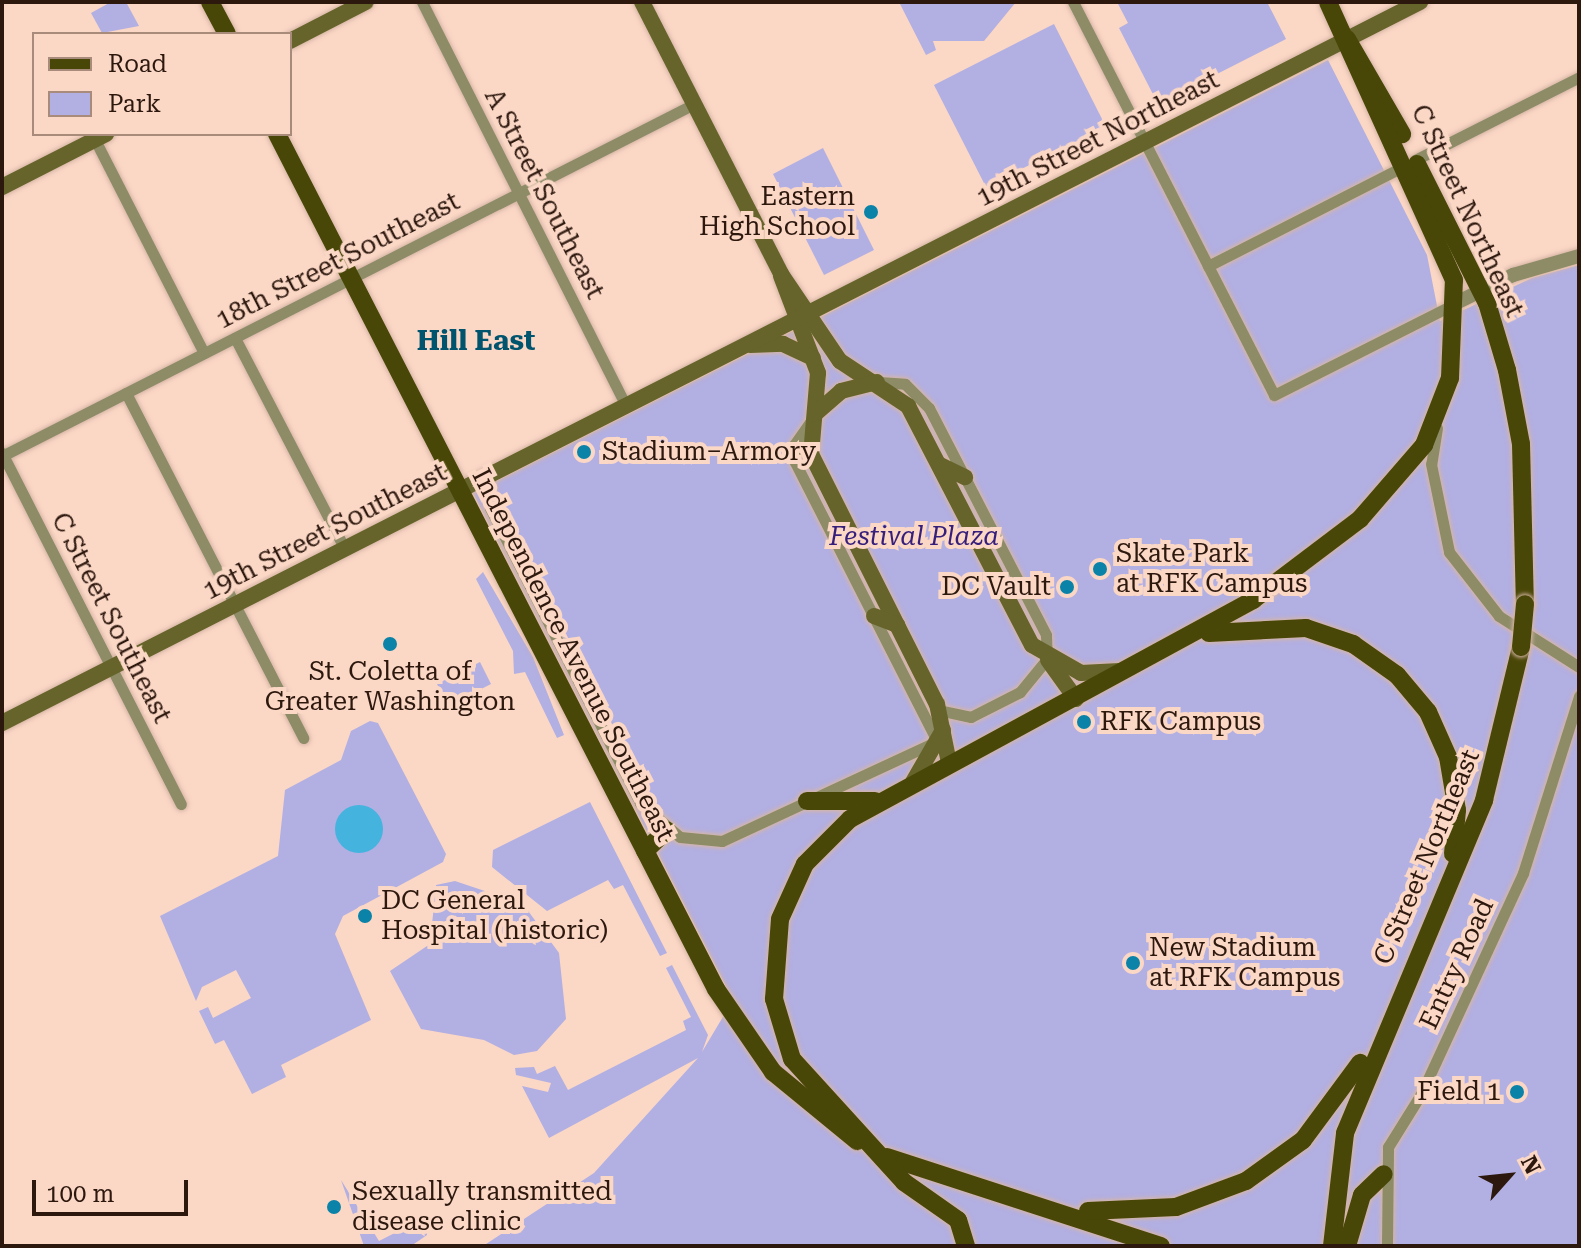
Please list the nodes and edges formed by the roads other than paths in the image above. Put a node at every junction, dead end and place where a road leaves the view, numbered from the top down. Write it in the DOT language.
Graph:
graph roads {
  1 [pos="210,2"];
  2 [pos="366,2"];
  3 [pos="422,2"];
  4 [pos="642,2"];
  5 [pos="1073,2"];
  6 [pos="1328,2"];
  7 [pos="1420,2"];
  8 [pos="226,32"];
  9 [pos="1347,39"];
  10 [pos="292,40"];
  11 [pos="1579,77"];
  12 [pos="694,104"];
  13 [pos="278,136"];
  14 [pos="101,137"];
  15 [pos="1145,142"];
  16 [pos="1410,163"];
  17 [pos="2,187"];
  18 [pos="519,193"];
  19 [pos="1578,256"];
  20 [pos="1208,266"];
  21 [pos="351,279"];
  22 [pos="1481,290"];
  23 [pos="1456,303"];
  24 [pos="802,316"];
  25 [pos="235,338"];
  26 [pos="744,345"];
  27 [pos="204,353"];
  28 [pos="813,358"];
  29 [pos="879,382"];
  30 [pos="126,393"];
  31 [pos="626,405"];
  32 [pos="1439,412"];
  33 [pos="812,419"];
  34 [pos="2,455"];
  35 [pos="940,465"];
  36 [pos="489,475"];
  37 [pos="965,477"];
  38 [pos="458,491"];
  39 [pos="345,549"];
  40 [pos="235,604"];
  41 [pos="1240,609"];
  42 [pos="874,616"];
  43 [pos="897,625"];
  44 [pos="1278,625"];
  45 [pos="542,630"];
  46 [pos="1191,638"];
  47 [pos="1047,659"];
  48 [pos="112,667"];
  49 [pos="1579,667"];
  50 [pos="1130,670"];
  51 [pos="1579,696"];
  52 [pos="1076,699"];
  53 [pos="939,710"];
  54 [pos="2,723"];
  55 [pos="940,735"];
  56 [pos="303,738"];
  57 [pos="604,752"];
  58 [pos="949,763"];
  59 [pos="913,782"];
  60 [pos="807,801"];
  61 [pos="877,801"];
  62 [pos="181,804"];
  63 [pos="667,830"];
  64 [pos="645,851"];
  65 [pos="1453,864"];
  66 [pos="1388,1017"];
  67 [pos="828,1115"];
  68 [pos="880,1154"];
  69 [pos="1384,1174"];
  70 [pos="1053,1209"];
  71 [pos="966,1246"];
  72 [pos="1161,1246"];
  73 [pos="1332,1246"];
  74 [pos="1347,1246"];
  75 [pos="1387,1246"];
  1 -- 8 [label="main road"];
  2 -- 10 [label="main road"];
  3 -- 18 [label="street, A Street Southeast"];
  4 -- 12 [label="main road"];
  5 -- 15 [label="street"];
  6 -- 9 [label="main road, C Street Northeast"];
  7 -- 9 [label="main road, 19th Street Northeast"];
  9 -- 15 [label="main road, 19th Street Northeast"];
  9 -- 16 [label="main road, C Street Northeast"];
  11 -- 16 [label="street"];
  12 -- 18 [label="street, 18th Street Southeast"];
  12 -- 24 [label="main road"];
  13 -- 21 [label="main road, Independence Avenue Southeast"];
  14 -- 17 [label="main road"];
  14 -- 27 [label="street"];
  15 -- 20 [label="street"];
  15 -- 24 [label="main road, 19th Street Northeast"];
  16 -- 20 [label="street"];
  16 -- 22 [label="main road, C Street Northeast"];
  16 -- 23 [label="main road, C Street Northeast"];
  18 -- 21 [label="street, 18th Street Southeast"];
  18 -- 31 [label="street, A Street Southeast"];
  19 -- 22 [label="street"];
  20 -- 23 [label="street"];
  21 -- 25 [label="street, 18th Street Southeast"];
  21 -- 38 [label="main road, Independence Avenue Southeast"];
  22 -- 23 [label="street"];
  22 -- 65 [label="main road, C Street Northeast, bridge"];
  23 -- 32 [label="main road, C Street Northeast"];
  24 -- 26 [label="main road, 19th Street Southeast"];
  24 -- 28 [label="main road"];
  24 -- 29 [label="main road"];
  25 -- 27 [label="street, 18th Street Southeast"];
  25 -- 39 [label="street"];
  26 -- 28 [label="main road"];
  26 -- 31 [label="main road, 19th Street Southeast"];
  27 -- 30 [label="street, 18th Street Southeast"];
  28 -- 33 [label="main road"];
  29 -- 33 [label="main road"];
  29 -- 35 [label="main road"];
  29 -- 37 [label="street"];
  30 -- 34 [label="street, 18th Street Southeast"];
  30 -- 40 [label="street"];
  31 -- 36 [label="main road, 19th Street Southeast"];
  32 -- 41 [label="main road, C Street Northeast"];
  32 -- 49 [label="street"];
  33 -- 42 [label="street"];
  33 -- 43 [label="main road"];
  34 -- 48 [label="street, C Street Southeast"];
  35 -- 37 [label="main road"];
  35 -- 47 [label="main road"];
  36 -- 38 [label="main road, 19th Street Southeast"];
  36 -- 45 [label="street, Independence Avenue Southeast"];
  37 -- 47 [label="street"];
  38 -- 39 [label="main road, 19th Street Southeast"];
  38 -- 45 [label="main road, Independence Avenue Southeast"];
  39 -- 40 [label="main road, 19th Street Southeast"];
  40 -- 48 [label="main road, 19th Street Southeast"];
  40 -- 56 [label="street"];
  41 -- 44 [label="main road"];
  41 -- 46 [label="main road, C Street Northeast"];
  42 -- 43 [label="main road"];
  42 -- 55 [label="street"];
  43 -- 53 [label="main road"];
  44 -- 46 [label="main road"];
  44 -- 65 [label="main road"];
  45 -- 57 [label="main road, Independence Avenue Southeast"];
  46 -- 50 [label="main road, C Street Northeast"];
  47 -- 50 [label="main road"];
  47 -- 52 [label="main road"];
  47 -- 53 [label="street"];
  48 -- 54 [label="main road, 19th Street Southeast"];
  48 -- 62 [label="street, C Street Southeast"];
  50 -- 52 [label="main road, Independence Avenue Southeast"];
  51 -- 69 [label="street, Entry Road"];
  52 -- 58 [label="main road, Independence Avenue Southeast"];
  53 -- 55 [label="main road"];
  55 -- 58 [label="main road"];
  55 -- 59 [label="main road"];
  55 -- 60 [label="street"];
  57 -- 63 [label="street, Independence Avenue Southeast"];
  57 -- 64 [label="main road, Independence Avenue Southeast"];
  58 -- 59 [label="main road, Independence Avenue Southeast"];
  59 -- 61 [label="main road, Independence Avenue Southeast"];
  60 -- 61 [label="main road"];
  60 -- 63 [label="street"];
  61 -- 67 [label="main road, Independence Avenue Southeast"];
  63 -- 64 [label="main road"];
  64 -- 67 [label="main road, Independence Avenue Southeast"];
  65 -- 66 [label="main road, C Street Northeast"];
  66 -- 70 [label="main road"];
  66 -- 73 [label="main road, C Street Northeast"];
  67 -- 68 [label="main road, Independence Avenue Southeast"];
  68 -- 70 [label="main road, Independence Avenue Southeast"];
  68 -- 71 [label="main road"];
  69 -- 74 [label="main road"];
  69 -- 75 [label="street, Entry Road"];
  70 -- 72 [label="main road, Independence Avenue Southeast"];
}
